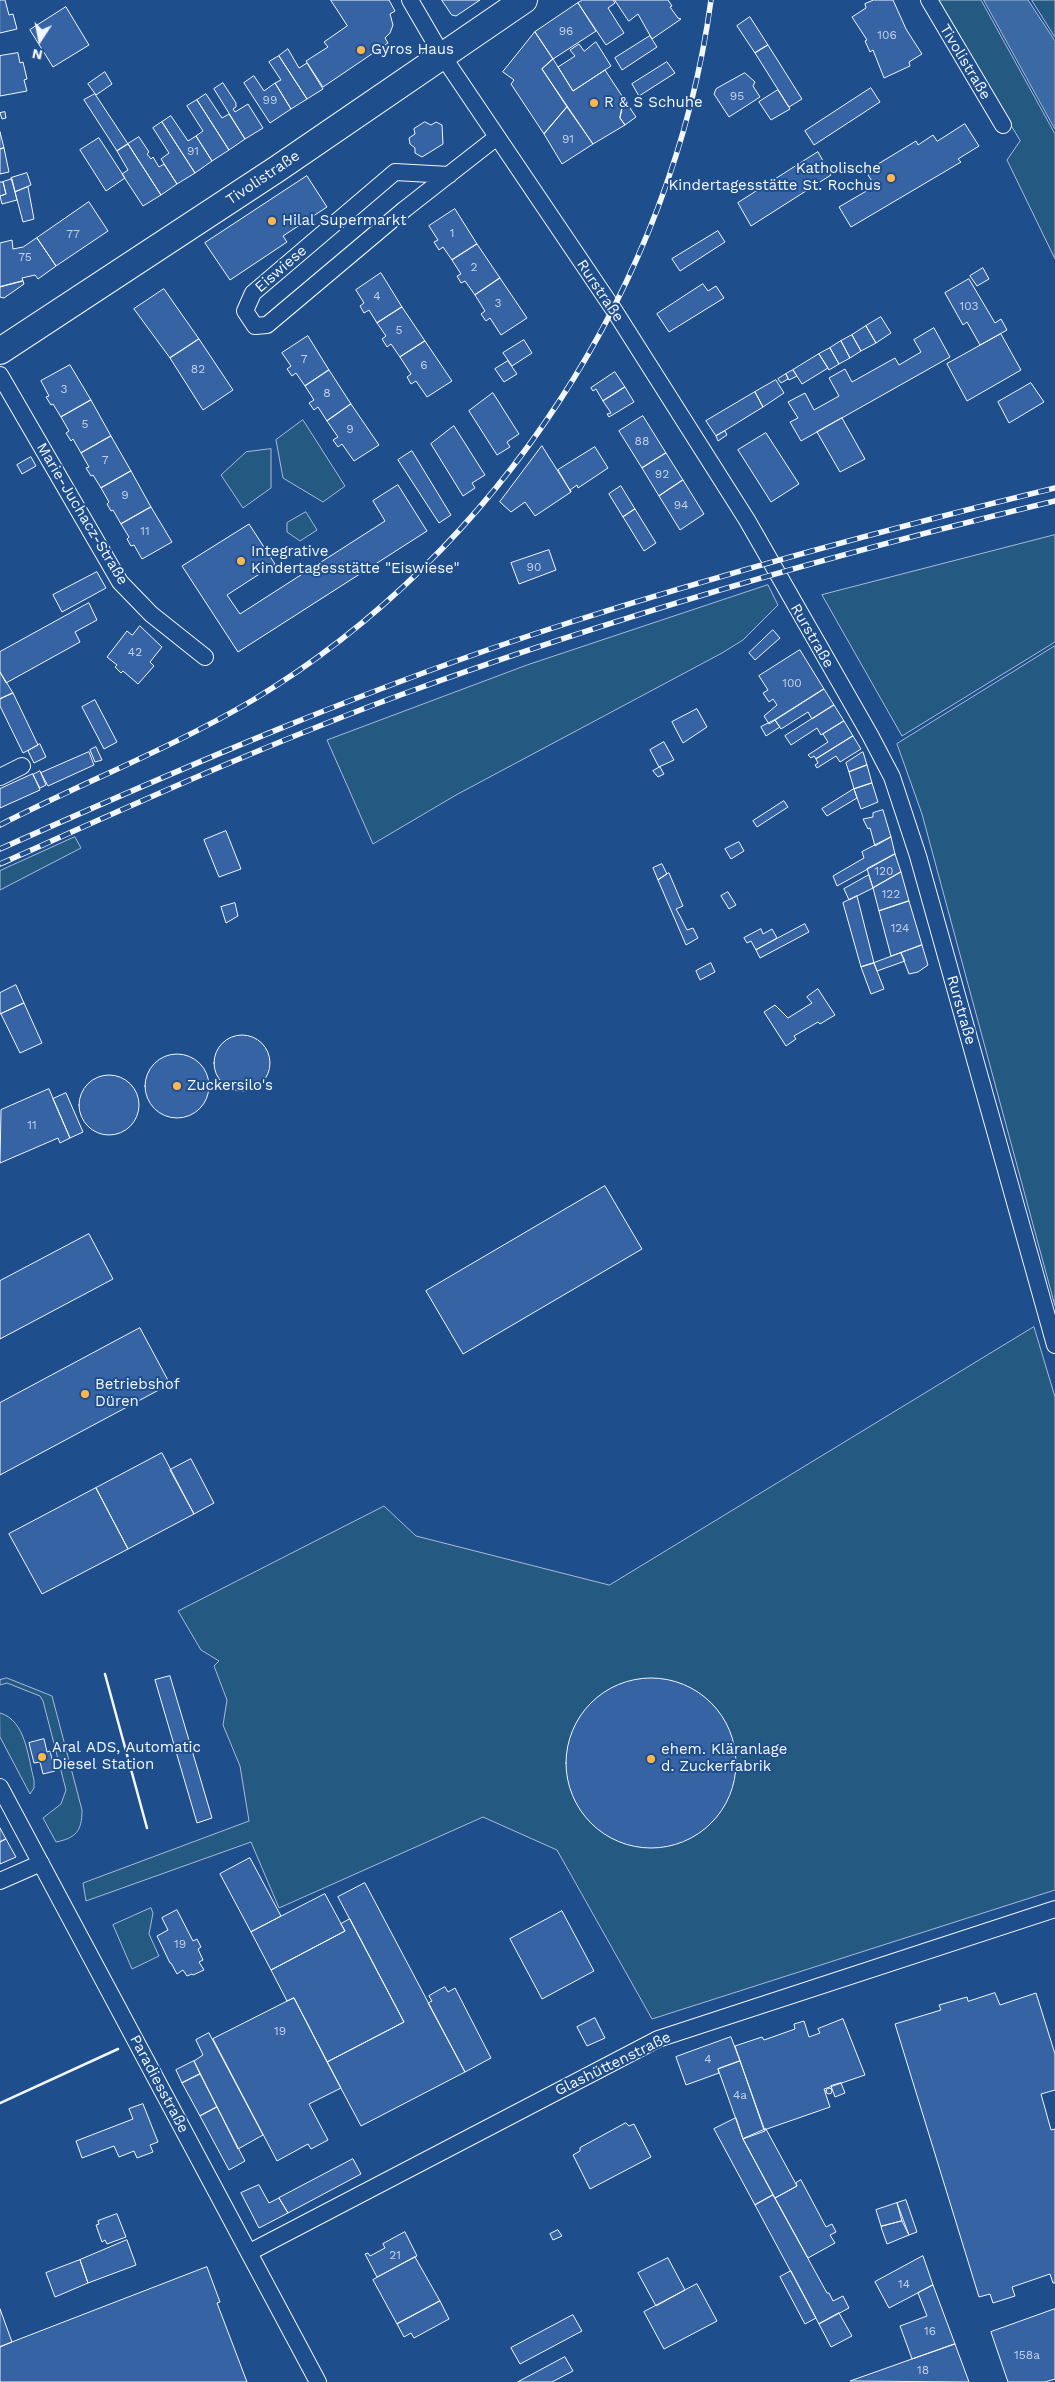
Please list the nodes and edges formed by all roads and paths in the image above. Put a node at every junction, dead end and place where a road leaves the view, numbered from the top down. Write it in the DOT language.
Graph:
graph roads {
  1 [pos="410,0"];
  2 [pos="524,0"];
  3 [pos="929,0"];
  4 [pos="442,55"];
  5 [pos="1003,125"];
  6 [pos="497,137"];
  7 [pos="448,175"];
  8 [pos="0,351"];
  9 [pos="0,375"];
  10 [pos="205,657"];
  11 [pos="22,766"];
  12 [pos="0,777"];
  13 [pos="1055,1345"];
  14 [pos="0,1787"];
  15 [pos="41,1863"];
  16 [pos="0,1882"];
  17 [pos="1055,1909"];
  18 [pos="250,2252"];
  19 [pos="318,2382"];
  1 -- 4 [label="street, Rurstraße"];
  2 -- 4 [label="main road, Tivolistraße"];
  3 -- 5 [label="street, Tivolistraße"];
  4 -- 6 [label="street, Rurstraße"];
  4 -- 8 [label="main road, Tivolistraße"];
  6 -- 7 [label="street, Eiswiese"];
  6 -- 13 [label="street, Rurstraße"];
  7 -- 7 [label="street, Eiswiese"];
  9 -- 10 [label="street, Marie-Juchacz-Straße"];
  11 -- 12 [label="street"];
  14 -- 15 [label="street, Paradiesstraße"];
  15 -- 16 [label="street"];
  15 -- 18 [label="street, Paradiesstraße"];
  17 -- 18 [label="street, Glashüttenstraße"];
  18 -- 19 [label="street, Paradiesstraße"];
}
